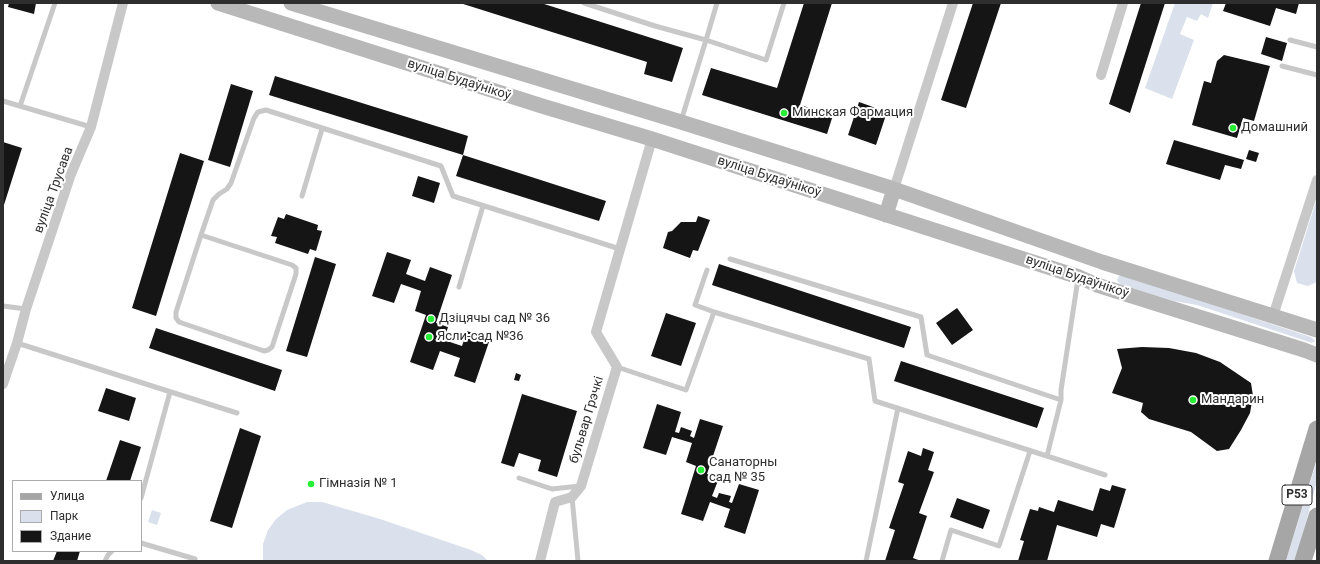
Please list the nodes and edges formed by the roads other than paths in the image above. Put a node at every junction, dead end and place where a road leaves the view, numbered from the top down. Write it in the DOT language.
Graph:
graph roads {
  1 [pos="54,3"];
  2 [pos="123,3"];
  3 [pos="218,3"];
  4 [pos="291,3"];
  5 [pos="584,3"];
  6 [pos="717,3"];
  7 [pos="784,3"];
  8 [pos="953,3"];
  9 [pos="1123,3"];
  10 [pos="706,40"];
  11 [pos="1290,40"];
  12 [pos="1317,47"];
  13 [pos="1282,66"];
  14 [pos="1101,75"];
  15 [pos="1317,75"];
  16 [pos="550,82"];
  17 [pos="3,101"];
  18 [pos="20,106"];
  19 [pos="542,106"];
  20 [pos="681,122"];
  21 [pos="91,127"];
  22 [pos="322,129"];
  23 [pos="652,139"];
  24 [pos="1317,180"];
  25 [pos="894,189"];
  26 [pos="302,196"];
  27 [pos="482,206"];
  28 [pos="886,215"];
  29 [pos="201,235"];
  30 [pos="620,249"];
  31 [pos="1082,255"];
  32 [pos="730,259"];
  33 [pos="707,270"];
  34 [pos="1079,277"];
  35 [pos="459,287"];
  36 [pos="3,306"];
  37 [pos="26,309"];
  38 [pos="714,312"];
  39 [pos="1273,316"];
  40 [pos="1317,330"];
  41 [pos="17,343"];
  42 [pos="1317,355"];
  43 [pos="617,367"];
  44 [pos="3,384"];
  45 [pos="170,392"];
  46 [pos="1061,400"];
  47 [pos="898,408"];
  48 [pos="236,413"];
  49 [pos="1317,429"];
  50 [pos="1030,451"];
  51 [pos="1047,456"];
  52 [pos="1105,475"];
  53 [pos="519,478"];
  54 [pos="581,486"];
  55 [pos="142,494"];
  56 [pos="572,496"];
  57 [pos="1317,516"];
  58 [pos="142,543"];
  59 [pos="111,552"];
  60 [pos="195,559"];
  61 [pos="106,561"];
  62 [pos="540,561"];
  63 [pos="578,561"];
  64 [pos="866,561"];
  65 [pos="942,561"];
  66 [pos="1277,561"];
  67 [pos="1303,561"];
  1 -- 18 [label="lane"];
  2 -- 21 [label="street, вуліца Трусава"];
  3 -- 19 [label="street, вуліца Будаўнікоў"];
  4 -- 16 [label="street, вуліца Будаўнікоў"];
  5 -- 10 [label="lane"];
  6 -- 10 [label="lane"];
  7 -- 10 [label="lane"];
  8 -- 25 [label="street"];
  9 -- 14 [label="street"];
  10 -- 20 [label="lane"];
  11 -- 12 [label="lane"];
  13 -- 15 [label="lane"];
  16 -- 19 [label="street"];
  16 -- 20 [label="street, вуліца Будаўнікоў"];
  17 -- 18 [label="lane"];
  18 -- 21 [label="lane"];
  19 -- 23 [label="street, вуліца Будаўнікоў"];
  20 -- 25 [label="street, вуліца Будаўнікоў"];
  21 -- 37 [label="street, вуліца Трусава"];
  22 -- 26 [label="lane"];
  22 -- 27 [label="lane"];
  22 -- 29 [label="lane"];
  23 -- 28 [label="street, вуліца Будаўнікоў"];
  23 -- 30 [label="street, бульвар Грэчкі"];
  24 -- 39 [label="street"];
  25 -- 28 [label="street"];
  25 -- 31 [label="street, вуліца Будаўнікоў"];
  27 -- 30 [label="lane"];
  27 -- 35 [label="lane"];
  28 -- 34 [label="street, вуліца Будаўнікоў"];
  29 -- 29 [label="lane"];
  30 -- 43 [label="street, бульвар Грэчкі"];
  31 -- 34 [label="street"];
  31 -- 39 [label="street, вуліца Будаўнікоў"];
  32 -- 46 [label="lane"];
  33 -- 38 [label="lane"];
  34 -- 42 [label="street, вуліца Будаўнікоў"];
  34 -- 46 [label="lane"];
  36 -- 37 [label="lane"];
  37 -- 41 [label="street, вуліца Трусава"];
  38 -- 43 [label="lane"];
  38 -- 47 [label="lane"];
  39 -- 40 [label="street, вуліца Будаўнікоў"];
  41 -- 44 [label="street, вуліца Трусава"];
  41 -- 45 [label="lane"];
  43 -- 54 [label="street, бульвар Грэчкі"];
  45 -- 48 [label="lane"];
  45 -- 55 [label="lane"];
  46 -- 51 [label="lane"];
  47 -- 50 [label="lane"];
  47 -- 64 [label="lane"];
  49 -- 66 [label="main road, Р53"];
  50 -- 51 [label="lane"];
  50 -- 65 [label="lane"];
  51 -- 52 [label="lane"];
  53 -- 54 [label="lane"];
  54 -- 56 [label="street, бульвар Грэчкі"];
  56 -- 62 [label="street, бульвар Грэчкі"];
  56 -- 63 [label="lane"];
  57 -- 67 [label="main road, Р53"];
  58 -- 60 [label="lane"];
  59 -- 61 [label="lane"];
}
